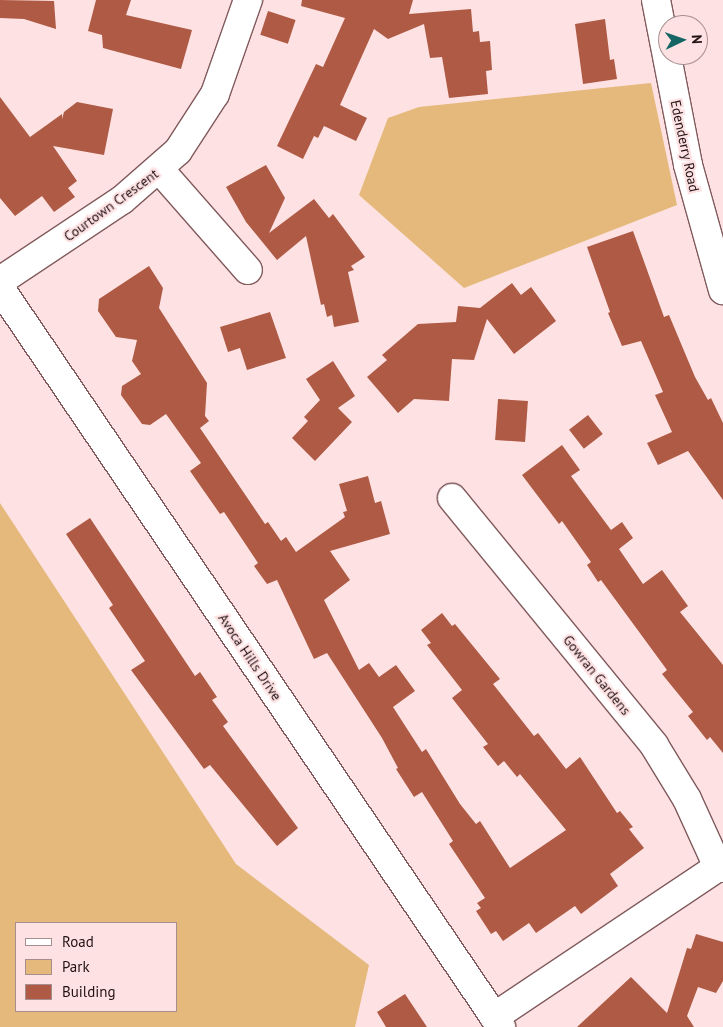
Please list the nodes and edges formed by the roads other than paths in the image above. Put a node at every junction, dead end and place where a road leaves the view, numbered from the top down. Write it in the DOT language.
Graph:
graph roads {
  1 [pos="248,0"];
  2 [pos="656,0"];
  3 [pos="160,170"];
  4 [pos="248,270"];
  5 [pos="0,281"];
  6 [pos="0,288"];
  7 [pos="723,290"];
  8 [pos="452,498"];
  9 [pos="720,867"];
  10 [pos="497,1022"];
  1 -- 3 [label="street, Courtown Crescent"];
  2 -- 7 [label="street, Edenderry Road"];
  3 -- 4 [label="street"];
  3 -- 5 [label="street, Courtown Crescent"];
  6 -- 10 [label="street, Avoca Hills Drive"];
  8 -- 9 [label="street, Gowran Gardens"];
  9 -- 10 [label="street, Gowran Gardens"];
}
